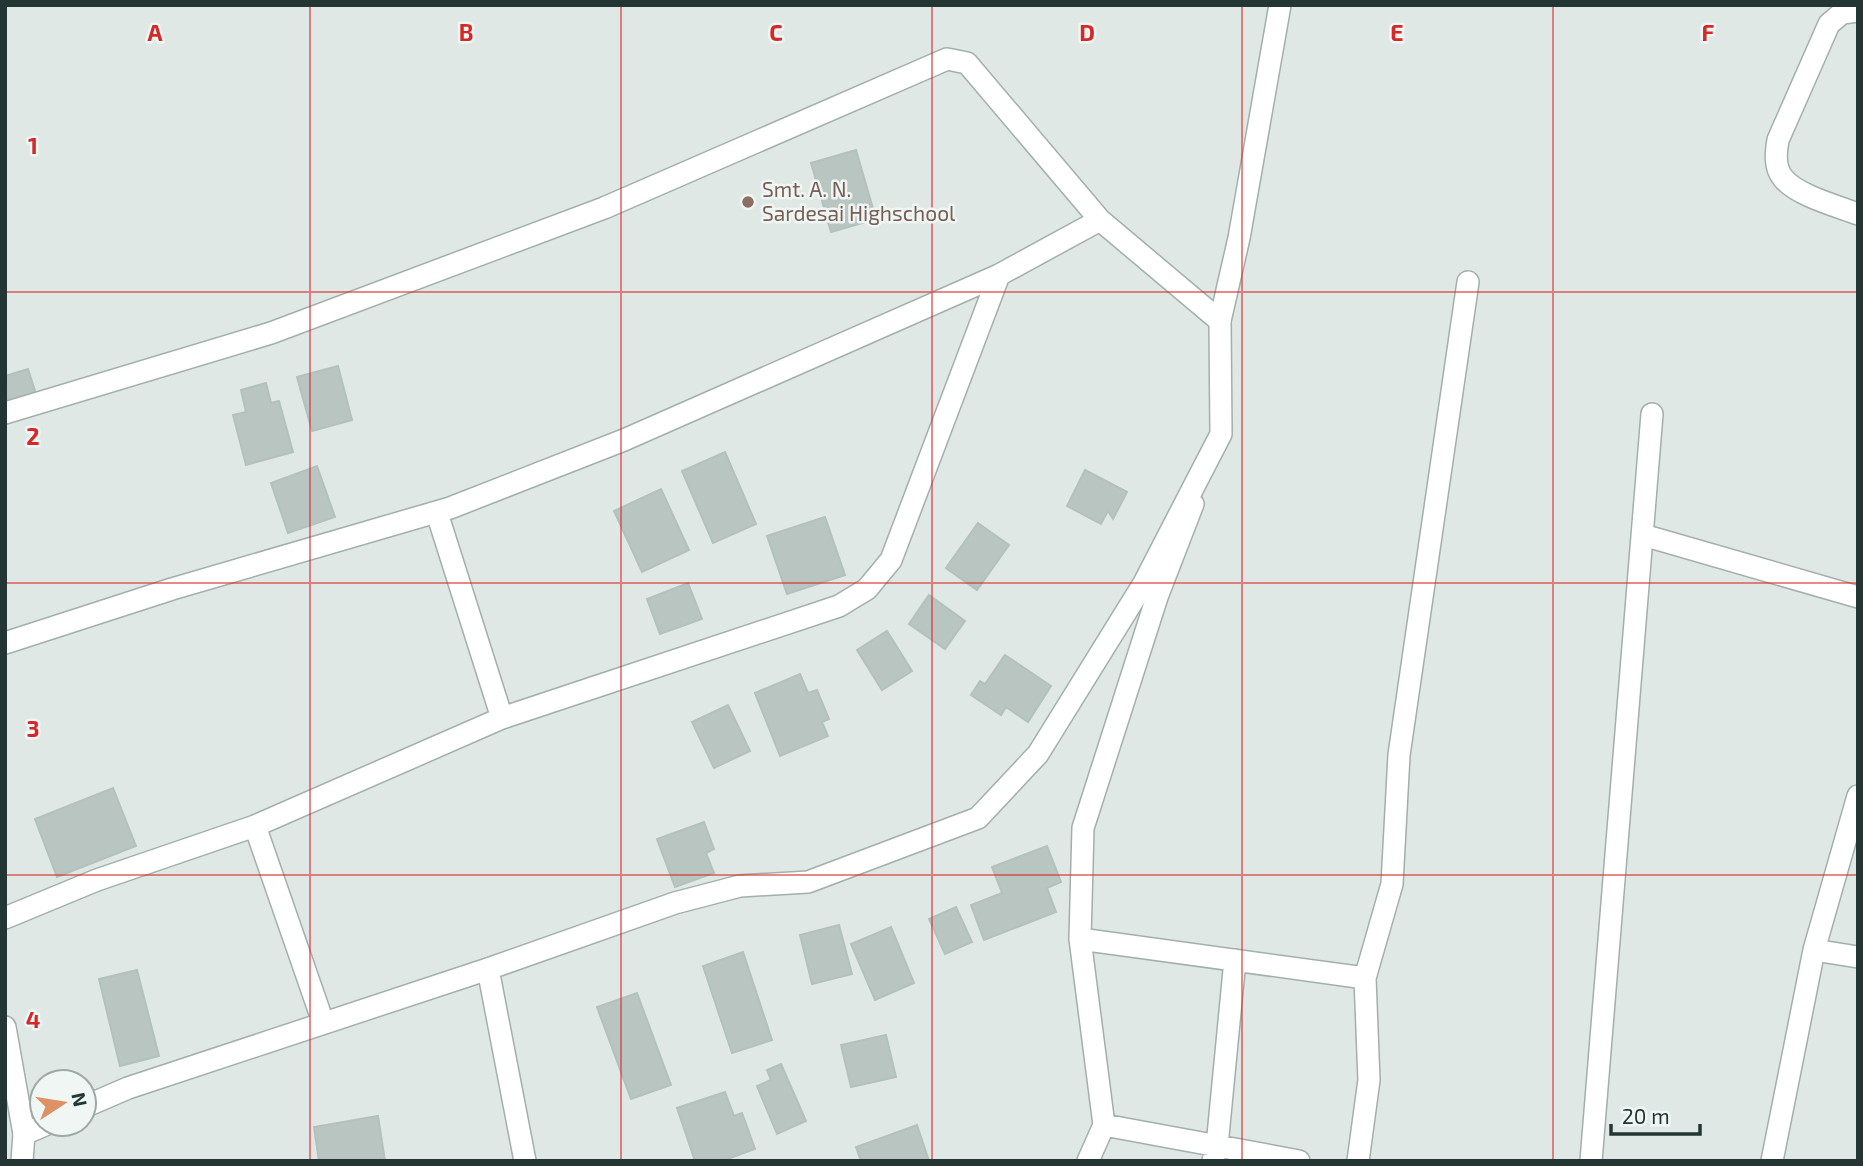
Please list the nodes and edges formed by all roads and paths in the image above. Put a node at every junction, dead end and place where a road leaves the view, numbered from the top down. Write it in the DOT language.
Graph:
graph roads {
  1 [pos="1280,5"];
  2 [pos="1858,11"];
  3 [pos="1858,214"];
  4 [pos="1100,220"];
  5 [pos="999,275"];
  6 [pos="1468,282"];
  7 [pos="1220,321"];
  8 [pos="5,412"];
  9 [pos="1652,414"];
  10 [pos="1221,433"];
  11 [pos="437,513"];
  12 [pos="1643,534"];
  13 [pos="1858,597"];
  14 [pos="5,643"];
  15 [pos="502,718"];
  16 [pos="1858,796"];
  17 [pos="255,826"];
  18 [pos="5,918"];
  19 [pos="1080,939"];
  20 [pos="1814,950"];
  21 [pos="1858,957"];
  22 [pos="1235,960"];
  23 [pos="488,969"];
  24 [pos="1365,978"];
  25 [pos="323,1022"];
  26 [pos="5,1027"];
  27 [pos="98,1101"];
  28 [pos="1104,1125"];
  29 [pos="28,1133"];
  30 [pos="24,1135"];
  31 [pos="1215,1153"];
  32 [pos="22,1161"];
  33 [pos="525,1161"];
  34 [pos="1088,1161"];
  35 [pos="1299,1161"];
  36 [pos="1358,1161"];
  37 [pos="1591,1161"];
  38 [pos="1772,1161"];
  1 -- 7 [label="street"];
  2 -- 3 [label="street"];
  4 -- 5 [label="street"];
  4 -- 7 [label="street"];
  4 -- 8 [label="street"];
  5 -- 11 [label="street"];
  5 -- 15 [label="street"];
  6 -- 24 [label="street"];
  7 -- 10 [label="street"];
  9 -- 12 [label="street"];
  10 -- 19 [label="street"];
  10 -- 23 [label="street"];
  11 -- 14 [label="street"];
  11 -- 15 [label="street"];
  12 -- 13 [label="street"];
  12 -- 37 [label="street"];
  15 -- 17 [label="street"];
  16 -- 20 [label="street"];
  17 -- 18 [label="street"];
  17 -- 25 [label="street"];
  19 -- 22 [label="street"];
  19 -- 28 [label="street"];
  20 -- 21 [label="street"];
  20 -- 38 [label="street"];
  22 -- 24 [label="street"];
  22 -- 31 [label="street"];
  23 -- 25 [label="street"];
  23 -- 33 [label="street"];
  24 -- 36 [label="street"];
  25 -- 27 [label="street"];
  26 -- 30 [label="street"];
  28 -- 31 [label="street"];
  28 -- 34 [label="street"];
  29 -- 30 [label="street"];
  30 -- 32 [label="street"];
  31 -- 35 [label="street"];
}
